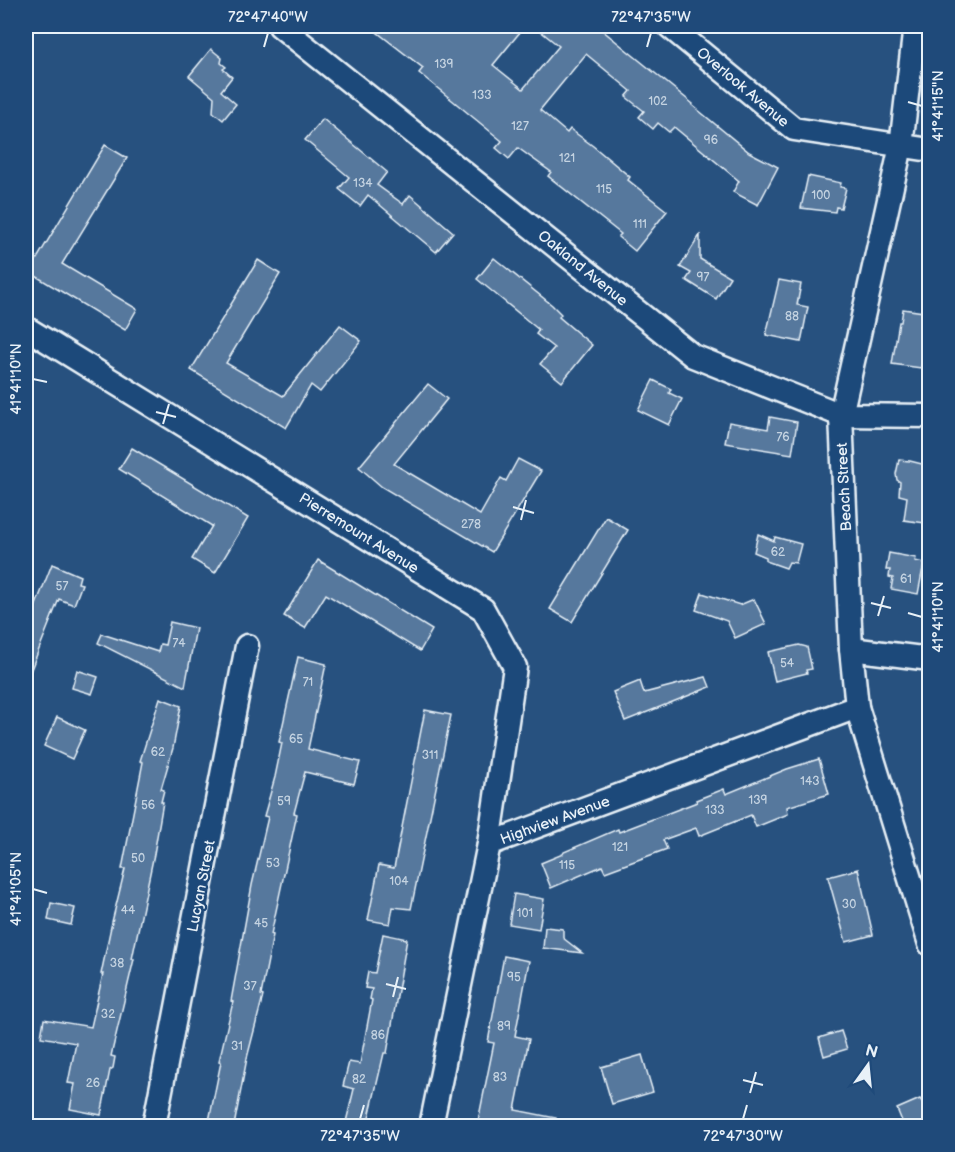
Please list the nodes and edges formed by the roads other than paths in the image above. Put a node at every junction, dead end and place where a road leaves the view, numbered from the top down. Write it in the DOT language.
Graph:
graph roads {
  1 [pos="280,26"];
  2 [pos="669,26"];
  3 [pos="915,26"];
  4 [pos="901,146"];
  5 [pos="930,150"];
  6 [pos="26,328"];
  7 [pos="840,415"];
  8 [pos="930,416"];
  9 [pos="247,646"];
  10 [pos="851,649"];
  11 [pos="930,659"];
  12 [pos="857,707"];
  13 [pos="489,844"];
  14 [pos="930,944"];
  15 [pos="154,1126"];
  16 [pos="431,1126"];
  1 -- 7 [label="street, Oakland Avenue"];
  2 -- 4 [label="street, Overlook Avenue"];
  3 -- 4 [label="street, Beach Street"];
  4 -- 5 [label="street, Overlook Avenue"];
  4 -- 7 [label="street, Beach Street"];
  6 -- 13 [label="street, Pierremount Avenue"];
  7 -- 8 [label="street, Oakland Avenue"];
  7 -- 10 [label="street, Beach Street"];
  9 -- 15 [label="street, Lucyan Street"];
  10 -- 11 [label="street"];
  10 -- 12 [label="street, Beach Street"];
  12 -- 13 [label="street, Highview Avenue"];
  12 -- 14 [label="street, Beach Street"];
  13 -- 16 [label="street, Highview Avenue"];
}
